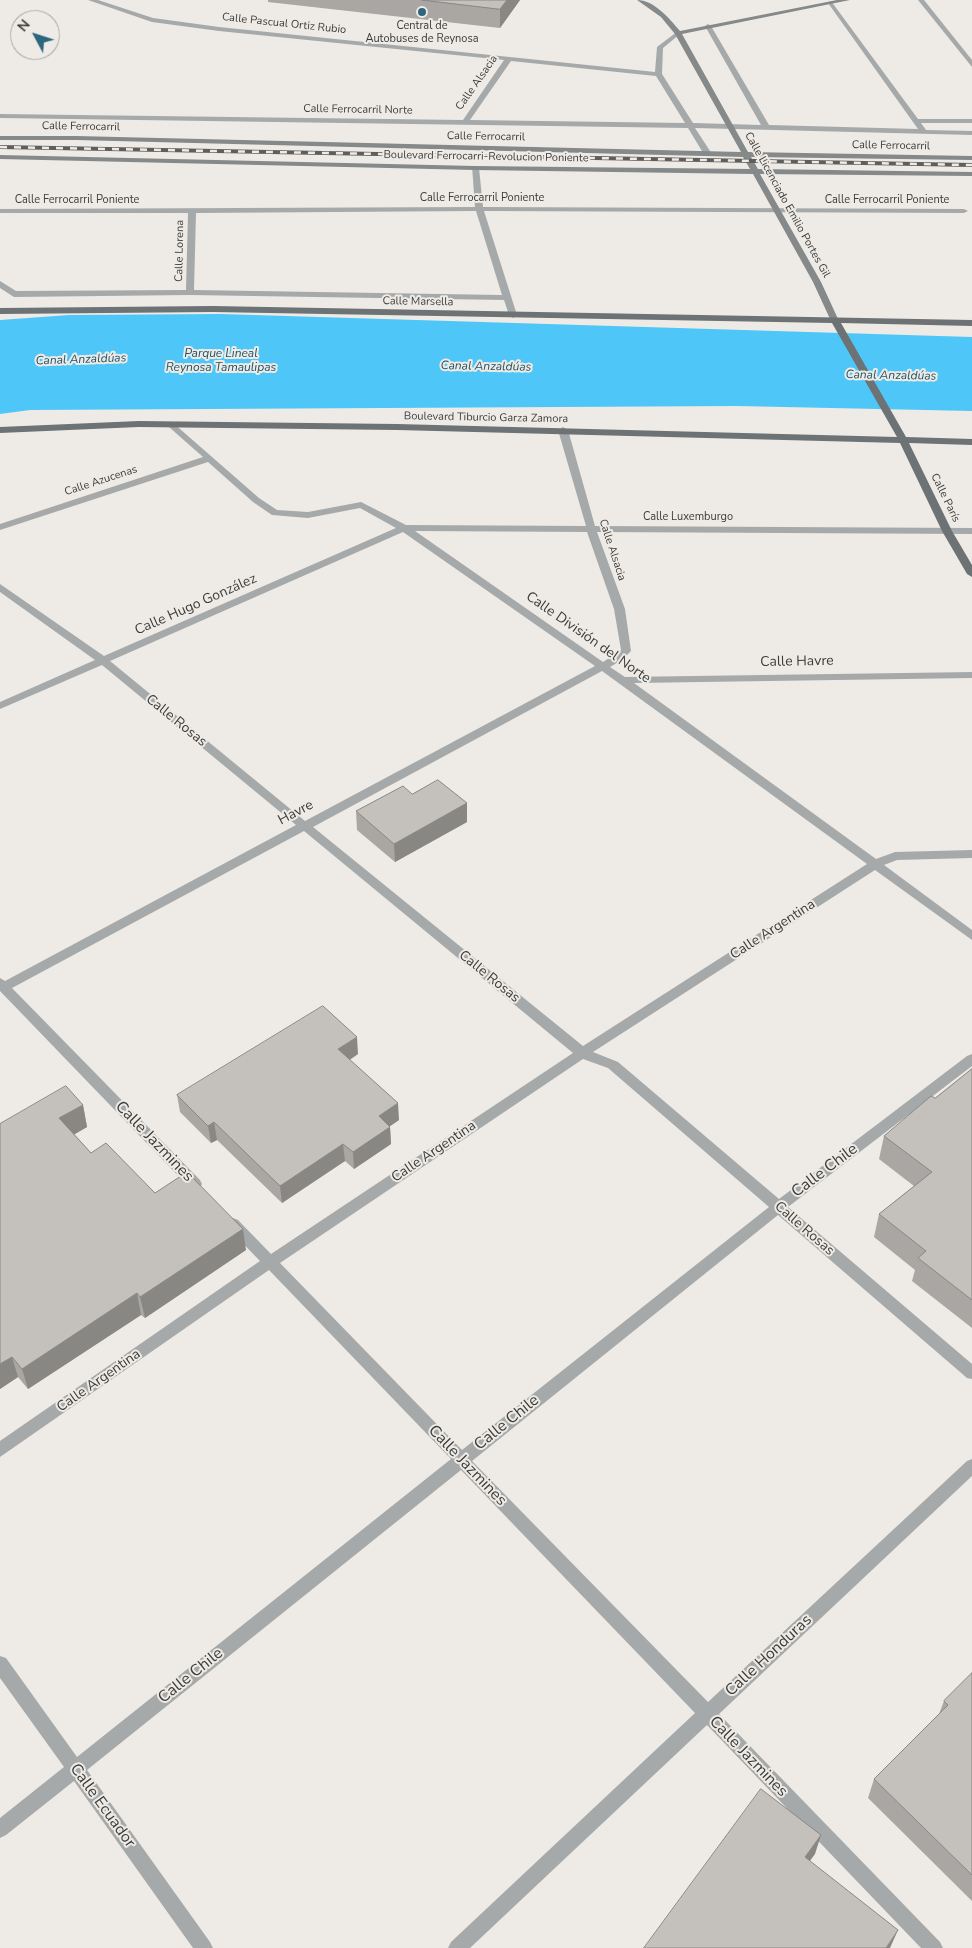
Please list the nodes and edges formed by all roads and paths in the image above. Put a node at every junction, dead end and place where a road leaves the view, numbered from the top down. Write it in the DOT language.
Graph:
graph roads {
  1 [pos="91,0"];
  2 [pos="640,0"];
  3 [pos="847,0"];
  4 [pos="921,0"];
  5 [pos="831,3"];
  6 [pos="708,26"];
  7 [pos="678,33"];
  8 [pos="509,59"];
  9 [pos="972,65"];
  10 [pos="658,74"];
  11 [pos="0,116"];
  12 [pos="917,121"];
  13 [pos="972,121"];
  14 [pos="466,122"];
  15 [pos="692,126"];
  16 [pos="715,126"];
  17 [pos="766,127"];
  18 [pos="924,132"];
  19 [pos="972,133"];
  20 [pos="0,138"];
  21 [pos="708,154"];
  22 [pos="0,157"];
  23 [pos="972,158"];
  24 [pos="475,168"];
  25 [pos="972,174"];
  26 [pos="479,209"];
  27 [pos="192,210"];
  28 [pos="0,211"];
  29 [pos="964,211"];
  30 [pos="0,284"];
  31 [pos="190,292"];
  32 [pos="508,298"];
  33 [pos="0,311"];
  34 [pos="513,315"];
  35 [pos="835,321"];
  36 [pos="972,322"];
  37 [pos="172,425"];
  38 [pos="0,430"];
  39 [pos="563,430"];
  40 [pos="901,436"];
  41 [pos="972,442"];
  42 [pos="210,458"];
  43 [pos="0,527"];
  44 [pos="404,528"];
  45 [pos="592,530"];
  46 [pos="947,531"];
  47 [pos="972,531"];
  48 [pos="972,574"];
  49 [pos="0,587"];
  50 [pos="103,661"];
  51 [pos="601,665"];
  52 [pos="972,675"];
  53 [pos="622,680"];
  54 [pos="0,706"];
  55 [pos="304,826"];
  56 [pos="972,854"];
  57 [pos="874,865"];
  58 [pos="972,936"];
  59 [pos="2,985"];
  60 [pos="582,1053"];
  61 [pos="972,1059"];
  62 [pos="202,1192"];
  63 [pos="778,1207"];
  64 [pos="222,1213"];
  65 [pos="270,1262"];
  66 [pos="972,1373"];
  67 [pos="0,1450"];
  68 [pos="461,1460"];
  69 [pos="972,1466"];
  70 [pos="0,1664"];
  71 [pos="707,1714"];
  72 [pos="75,1769"];
  73 [pos="0,1829"];
  74 [pos="204,1948"];
  75 [pos="457,1948"];
  76 [pos="934,1948"];
  1 -- 8 [label="street, Calle Pascual Ortiz Rubio"];
  2 -- 7 [label="street, Calle Licenciado Emilio Portes Gil"];
  3 -- 5 [label="street"];
  4 -- 9 [label="street"];
  5 -- 6 [label="street"];
  5 -- 12 [label="street"];
  6 -- 7 [label="street"];
  6 -- 17 [label="street"];
  7 -- 10 [label="street"];
  7 -- 35 [label="street, Calle Licenciado Emilio Portes Gil"];
  8 -- 10 [label="street, Calle Pascual Ortiz Rubio"];
  8 -- 14 [label="street, Calle Alsacia"];
  10 -- 15 [label="street"];
  11 -- 14 [label="street, Calle Ferrocarril Norte"];
  12 -- 13 [label="street"];
  12 -- 18 [label="street"];
  14 -- 15 [label="street, Calle Ferrocarril Norte"];
  15 -- 16 [label="street, Calle Ferrocarril Norte"];
  15 -- 21 [label="street"];
  16 -- 17 [label="street, Calle Ferrocarril"];
  17 -- 18 [label="street, Calle Ferrocarril"];
  18 -- 19 [label="street, Calle Ferrocarril"];
  20 -- 21 [label="street, Calle Ferrocarril"];
  21 -- 23 [label="street, Calle Ferrocarril"];
  22 -- 24 [label="street, Boulevard Ferrocarri-Revolucion Poniente"];
  24 -- 25 [label="street, Boulevard Ferrocarri-Revolucion Poniente"];
  24 -- 26 [label="street"];
  26 -- 27 [label="street, Calle Ferrocarril Poniente"];
  26 -- 29 [label="street, Calle Ferrocarril Poniente"];
  26 -- 32 [label="street"];
  27 -- 28 [label="street, Calle Ferrocarril Poniente"];
  27 -- 31 [label="street, Calle Lorena"];
  30 -- 31 [label="street"];
  31 -- 32 [label="street"];
  32 -- 34 [label="street"];
  33 -- 34 [label="main road, Calle Marsella"];
  34 -- 35 [label="main road, Calle Marsella"];
  35 -- 36 [label="main road, Calle Marsella"];
  35 -- 40 [label="main road, Calle Licenciado Emilio Portes Gil"];
  37 -- 38 [label="main road, Boulevard Tiburcio Garza Zamora"];
  37 -- 39 [label="main road, Boulevard Tiburcio Garza Zamora"];
  37 -- 42 [label="street, Calle División del Norte"];
  39 -- 40 [label="main road, Boulevard Tiburcio Garza Zamora"];
  39 -- 45 [label="street, Calle Alsacia"];
  40 -- 41 [label="main road, Boulevard Tiburcio Garza Zamora"];
  40 -- 46 [label="main road, Calle París"];
  42 -- 43 [label="street, Calle Azucenas"];
  42 -- 44 [label="street, Calle División del Norte"];
  44 -- 45 [label="street, Calle Luxemburgo"];
  44 -- 50 [label="street, Calle Hugo González"];
  44 -- 51 [label="street, Calle División del Norte"];
  45 -- 46 [label="street, Calle Luxemburgo"];
  45 -- 51 [label="street, Calle Alsacia"];
  46 -- 47 [label="street, Calle Luxemburgo"];
  46 -- 48 [label="main road, Calle París"];
  49 -- 50 [label="street, Calle Rosas"];
  50 -- 54 [label="street, Calle Hugo González"];
  50 -- 55 [label="street, Calle Rosas"];
  51 -- 53 [label="street, Calle División del Norte"];
  51 -- 55 [label="street, Havre"];
  52 -- 53 [label="street, Calle Havre"];
  53 -- 57 [label="street, Calle División del Norte"];
  55 -- 59 [label="street, Havre"];
  55 -- 60 [label="street, Calle Rosas"];
  56 -- 57 [label="street, Calle Argentina"];
  57 -- 58 [label="street, Calle División del Norte"];
  57 -- 60 [label="street, Calle Argentina"];
  59 -- 62 [label="street, Calle Jazmines"];
  60 -- 63 [label="street, Calle Rosas"];
  60 -- 65 [label="street, Calle Argentina"];
  61 -- 63 [label="street, Calle Chile"];
  63 -- 66 [label="street, Calle Rosas"];
  63 -- 68 [label="street, Calle Chile"];
  64 -- 65 [label="street, Calle Jazmines"];
  65 -- 67 [label="street, Calle Argentina"];
  65 -- 68 [label="street, Calle Jazmines"];
  68 -- 71 [label="street, Calle Jazmines"];
  68 -- 72 [label="street, Calle Chile"];
  69 -- 71 [label="street, Calle Honduras"];
  70 -- 72 [label="street, Calle Ecuador"];
  71 -- 75 [label="street, Calle Honduras"];
  71 -- 76 [label="street, Calle Jazmines"];
  72 -- 73 [label="street, Calle Chile"];
  72 -- 74 [label="street, Calle Ecuador"];
}
